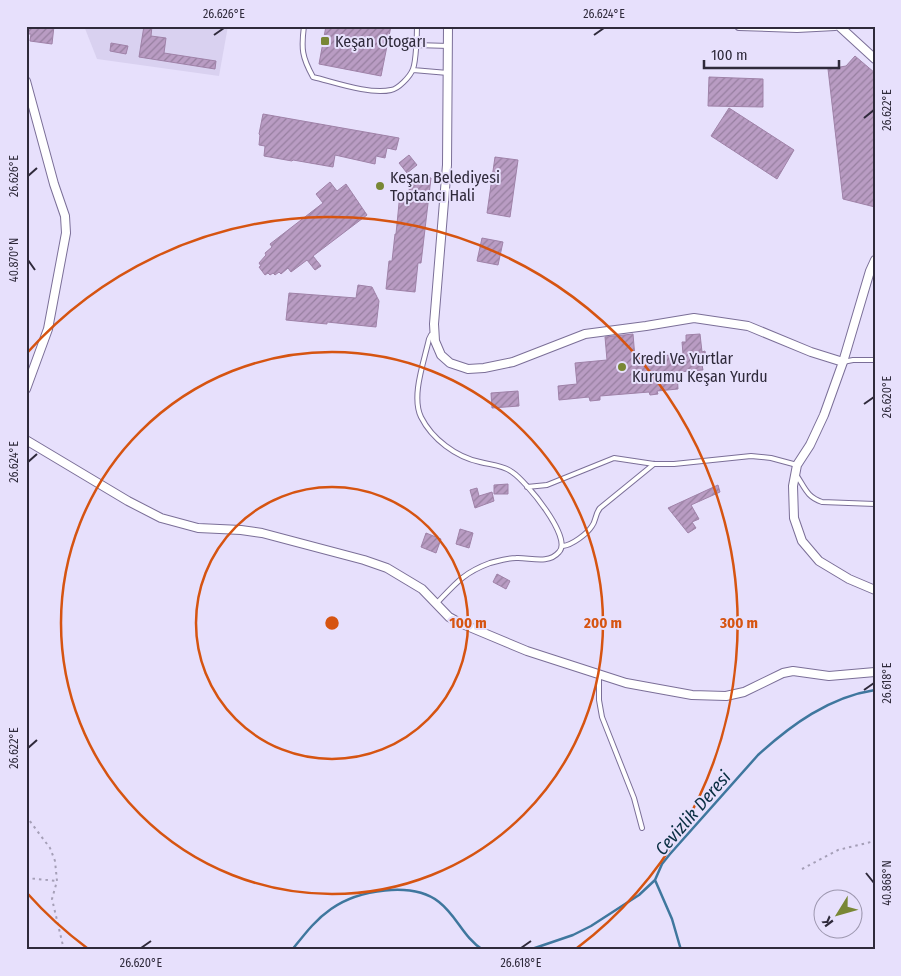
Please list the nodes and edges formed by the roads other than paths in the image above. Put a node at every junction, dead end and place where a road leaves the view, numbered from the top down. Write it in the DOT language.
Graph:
graph roads {
  1 [pos="304,26"];
  2 [pos="417,26"];
  3 [pos="448,26"];
  4 [pos="740,26"];
  5 [pos="837,26"];
  6 [pos="416,44"];
  7 [pos="449,46"];
  8 [pos="875,58"];
  9 [pos="413,70"];
  10 [pos="449,73"];
  11 [pos="26,81"];
  12 [pos="875,260"];
  13 [pos="435,333"];
  14 [pos="875,360"];
  15 [pos="842,362"];
  16 [pos="26,389"];
  17 [pos="26,440"];
  18 [pos="654,464"];
  19 [pos="797,465"];
  20 [pos="795,474"];
  21 [pos="527,487"];
  22 [pos="875,504"];
  23 [pos="563,546"];
  24 [pos="875,590"];
  25 [pos="436,604"];
  26 [pos="875,672"];
  27 [pos="599,674"];
  28 [pos="642,828"];
  1 -- 9 [label="lane"];
  2 -- 6 [label="lane"];
  3 -- 7 [label="street"];
  4 -- 5 [label="street"];
  5 -- 8 [label="street"];
  6 -- 7 [label="lane"];
  6 -- 9 [label="lane"];
  7 -- 10 [label="street"];
  9 -- 10 [label="lane"];
  10 -- 13 [label="street"];
  11 -- 16 [label="street"];
  12 -- 15 [label="street"];
  13 -- 15 [label="street"];
  13 -- 21 [label="lane"];
  14 -- 15 [label="lane"];
  15 -- 19 [label="street"];
  17 -- 25 [label="street"];
  18 -- 19 [label="lane"];
  18 -- 21 [label="lane"];
  18 -- 23 [label="lane"];
  19 -- 20 [label="street"];
  20 -- 22 [label="lane"];
  20 -- 24 [label="street"];
  21 -- 23 [label="lane"];
  23 -- 25 [label="lane"];
  25 -- 27 [label="street"];
  26 -- 27 [label="street"];
  27 -- 28 [label="lane"];
}
